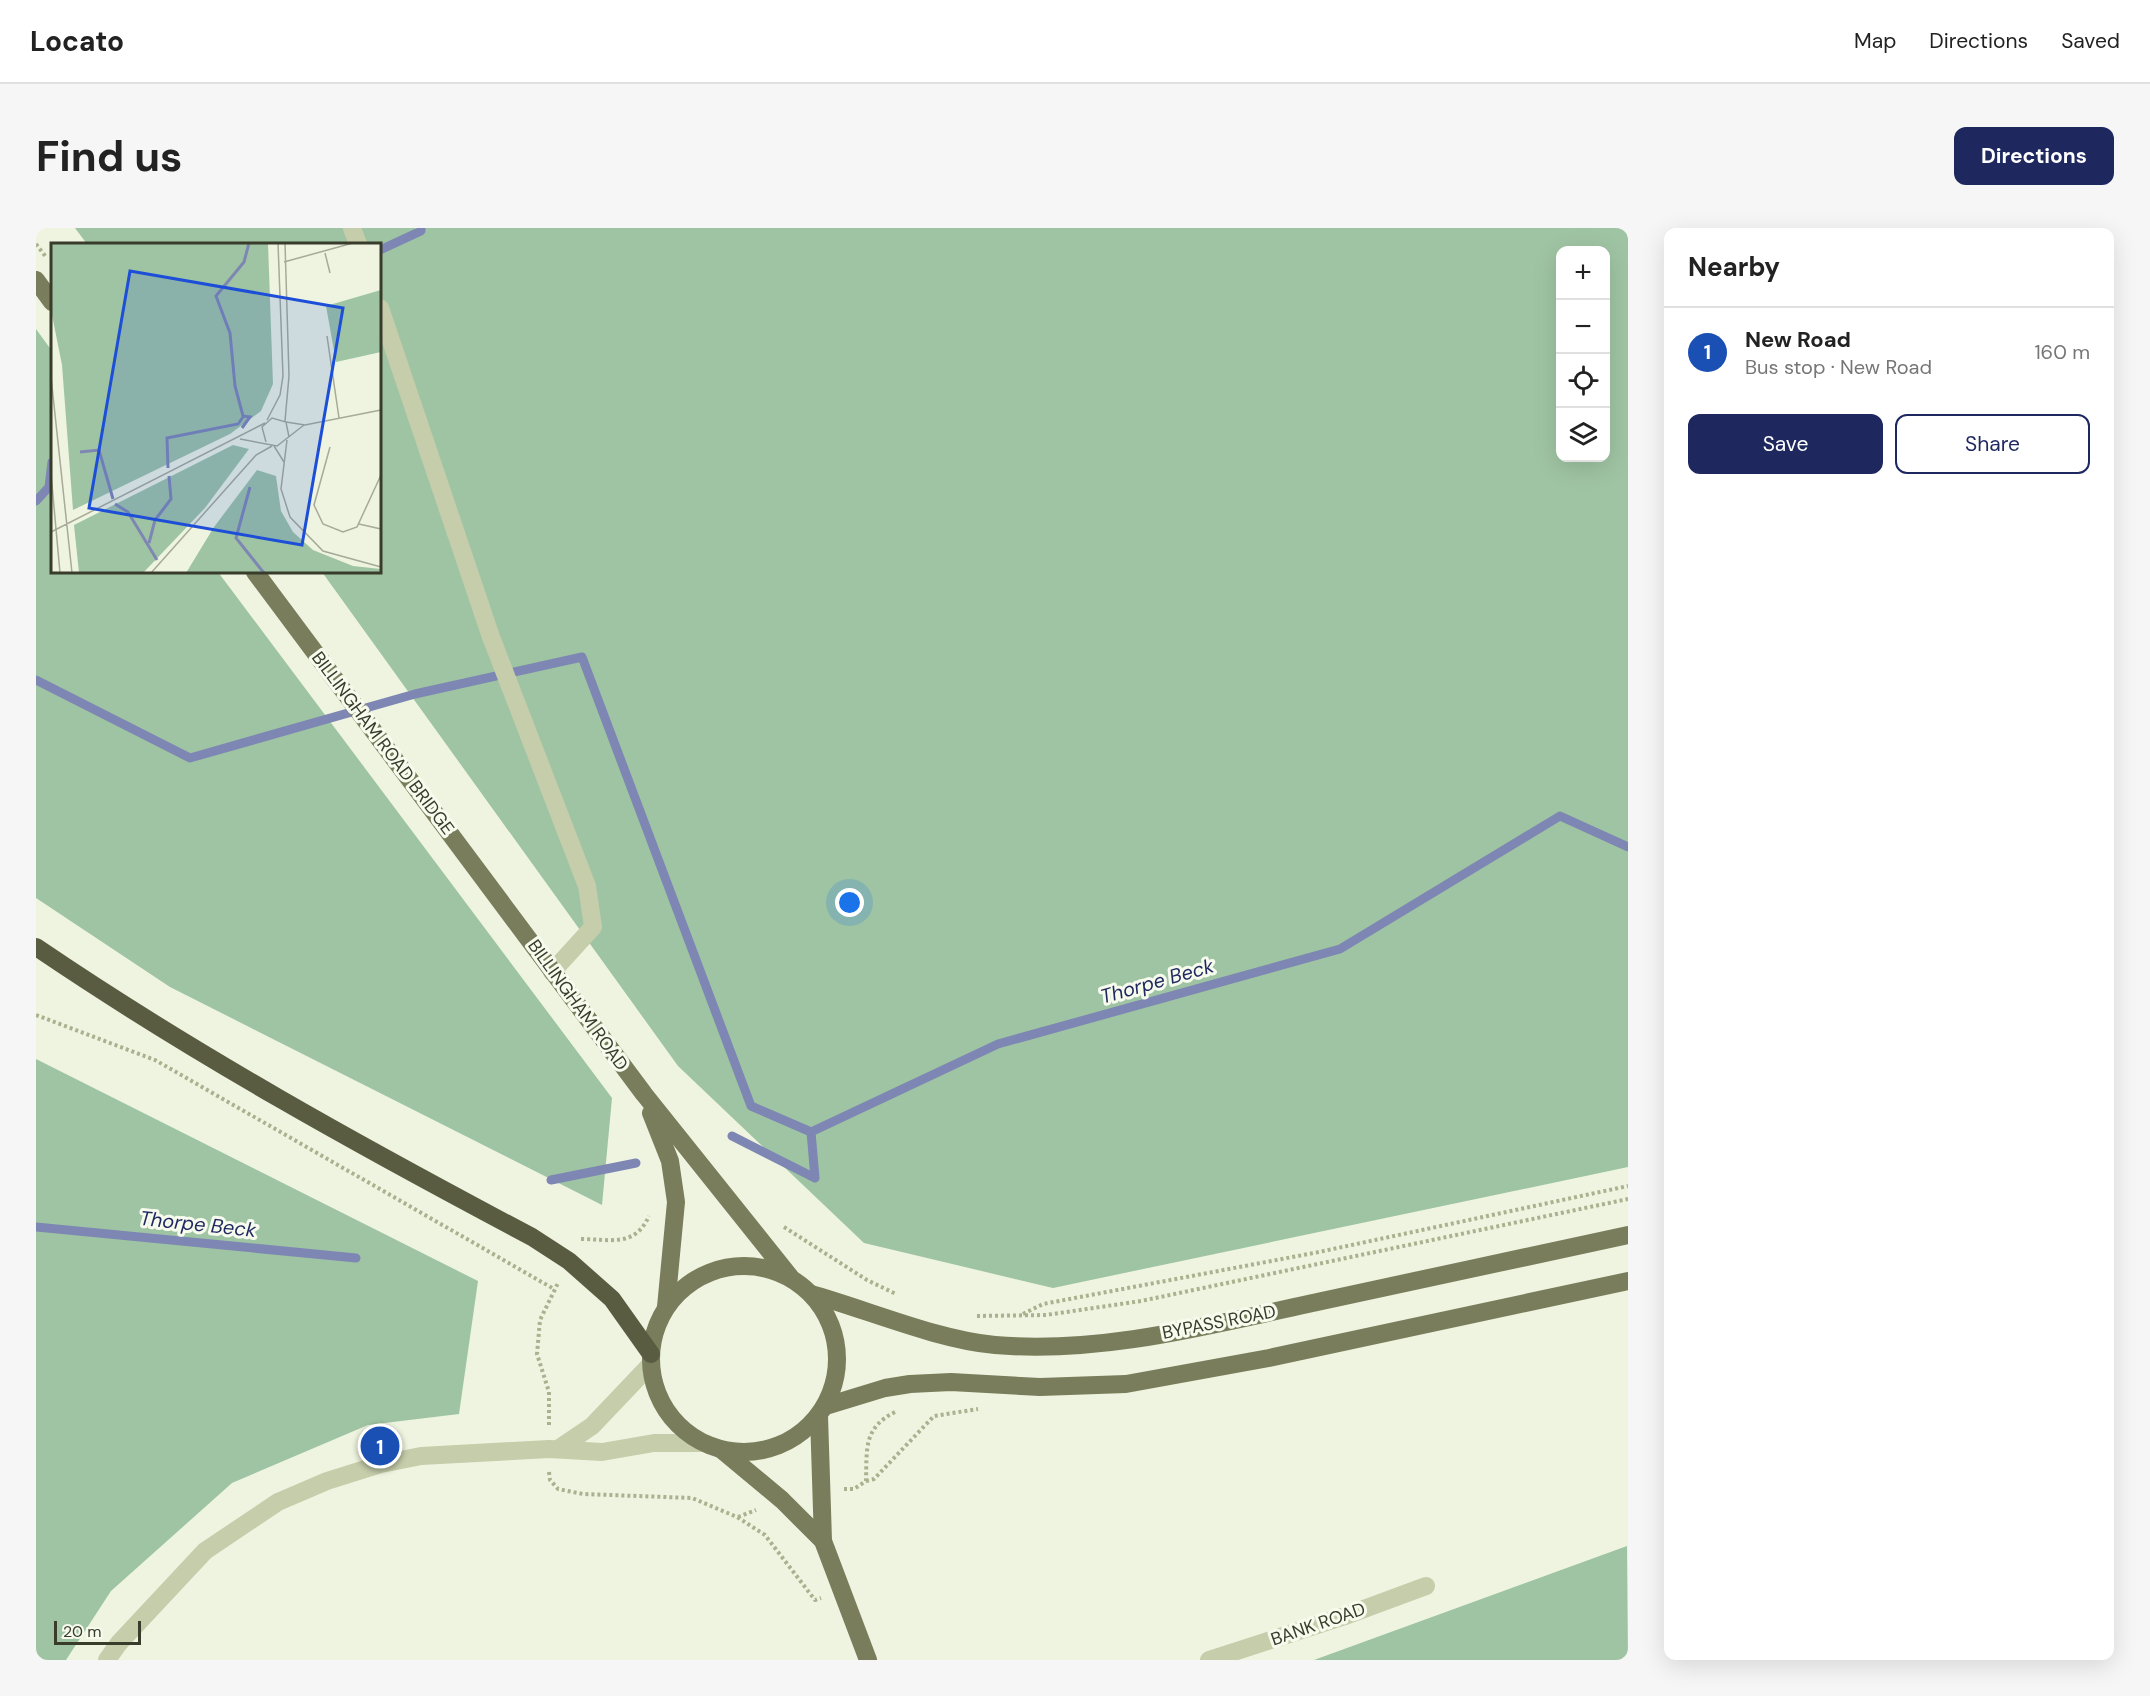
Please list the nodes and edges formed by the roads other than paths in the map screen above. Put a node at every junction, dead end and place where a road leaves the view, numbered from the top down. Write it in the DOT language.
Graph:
graph roads {
  1 [pos="352,228"];
  2 [pos="358,243"];
  3 [pos="36,280"];
  4 [pos="51,301"];
  5 [pos="381,311"];
  6 [pos="256,573"];
  7 [pos="512,914"];
  8 [pos="36,947"];
  9 [pos="552,972"];
  10 [pos="644,1094"];
  11 [pos="1628,1235"];
  12 [pos="791,1278"];
  13 [pos="1628,1281"];
  14 [pos="811,1294"];
  15 [pos="666,1307"];
  16 [pos="651,1359"];
  17 [pos="822,1411"];
  18 [pos="702,1443"];
  19 [pos="554,1449"];
  20 [pos="722,1450"];
  21 [pos="823,1541"];
  22 [pos="1426,1586"];
  23 [pos="107,1660"];
  24 [pos="868,1660"];
  25 [pos="1209,1660"];
  1 -- 2 [label="street"];
  3 -- 4 [label="main road"];
  5 -- 9 [label="street"];
  6 -- 7 [label="main road, BILLINGHAM ROAD BRIDGE"];
  7 -- 9 [label="main road, BILLINGHAM ROAD"];
  8 -- 16 [label="highway"];
  9 -- 10 [label="main road, BILLINGHAM ROAD"];
  10 -- 12 [label="main road"];
  10 -- 15 [label="main road"];
  11 -- 14 [label="main road, BYPASS ROAD"];
  12 -- 14 [label="main road"];
  12 -- 15 [label="main road"];
  13 -- 17 [label="main road"];
  14 -- 17 [label="main road"];
  15 -- 16 [label="main road"];
  16 -- 18 [label="main road"];
  16 -- 19 [label="street"];
  17 -- 20 [label="main road"];
  17 -- 21 [label="main road"];
  18 -- 19 [label="street"];
  18 -- 20 [label="main road"];
  19 -- 23 [label="street"];
  20 -- 21 [label="main road"];
  21 -- 24 [label="main road"];
  22 -- 25 [label="street, BANK ROAD"];
}
